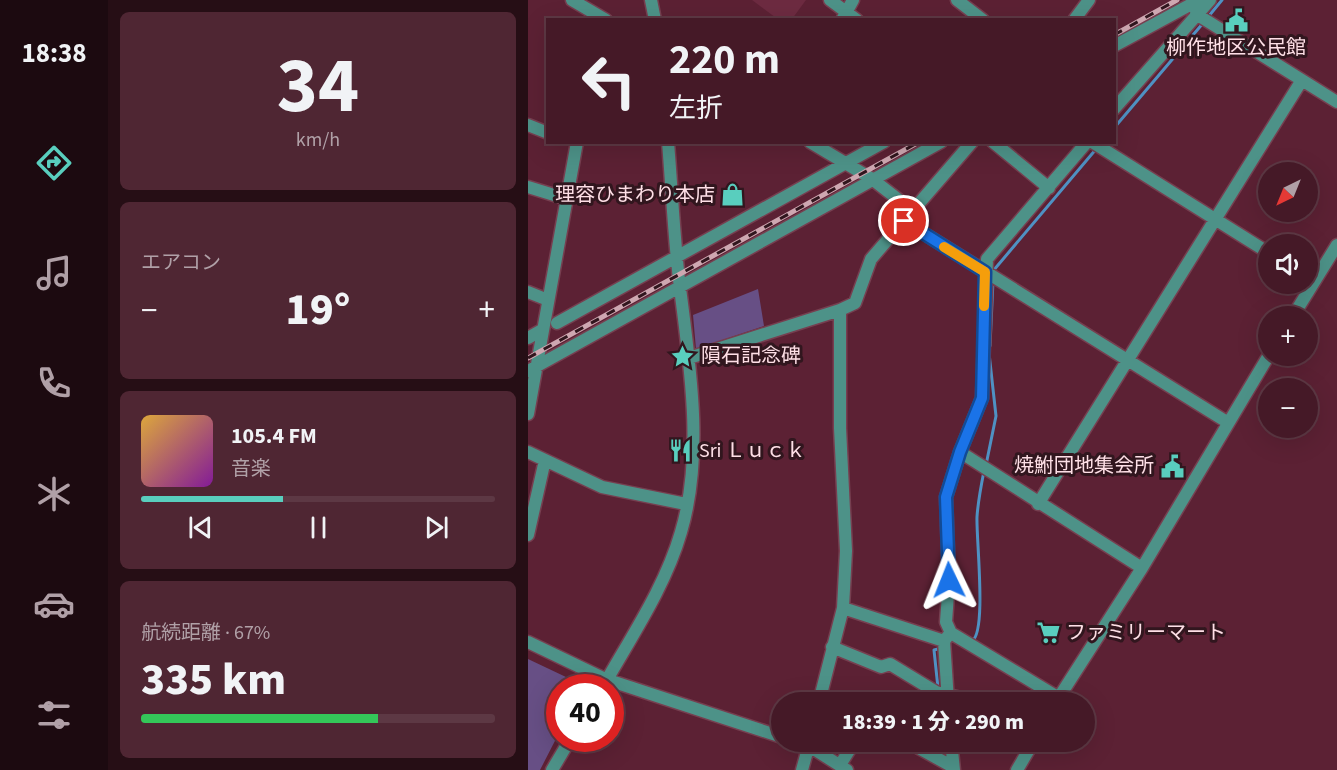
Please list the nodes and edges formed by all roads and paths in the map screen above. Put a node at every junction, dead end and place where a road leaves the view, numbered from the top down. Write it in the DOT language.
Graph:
graph roads {
  1 [pos="651,0"];
  2 [pos="830,0"];
  3 [pos="853,0"];
  4 [pos="957,0"];
  5 [pos="1089,0"];
  6 [pos="1199,0"];
  7 [pos="1210,0"];
  8 [pos="580,2"];
  9 [pos="1196,14"];
  10 [pos="849,17"];
  11 [pos="603,18"];
  12 [pos="656,18"];
  13 [pos="980,18"];
  14 [pos="1076,18"];
  15 [pos="1116,45"];
  16 [pos="1302,80"];
  17 [pos="1337,102"];
  18 [pos="1116,107"];
  19 [pos="528,125"];
  20 [pos="546,133"];
  21 [pos="574,144"];
  22 [pos="668,144"];
  23 [pos="813,144"];
  24 [pos="881,144"];
  25 [pos="937,144"];
  26 [pos="970,144"];
  27 [pos="995,144"];
  28 [pos="1085,144"];
  29 [pos="1095,144"];
  30 [pos="845,165"];
  31 [pos="872,179"];
  32 [pos="528,187"];
  33 [pos="1049,188"];
  34 [pos="567,199"];
  35 [pos="913,211"];
  36 [pos="1214,218"];
  37 [pos="904,221"];
  38 [pos="1337,245"];
  39 [pos="1258,246"];
  40 [pos="678,257"];
  41 [pos="1318,270"];
  42 [pos="985,272"];
  43 [pos="680,285"];
  44 [pos="528,292"];
  45 [pos="548,300"];
  46 [pos="840,310"];
  47 [pos="557,323"];
  48 [pos="542,330"];
  49 [pos="528,338"];
  50 [pos="689,358"];
  51 [pos="1127,360"];
  52 [pos="1262,366"];
  53 [pos="532,369"];
  54 [pos="528,414"];
  55 [pos="1227,422"];
  56 [pos="528,452"];
  57 [pos="960,452"];
  58 [pos="545,460"];
  59 [pos="686,504"];
  60 [pos="1038,504"];
  61 [pos="528,535"];
  62 [pos="1142,568"];
  63 [pos="843,608"];
  64 [pos="948,637"];
  65 [pos="528,642"];
  66 [pos="832,647"];
  67 [pos="591,674"];
  68 [pos="609,674"];
  69 [pos="624,687"];
  70 [pos="821,692"];
  71 [pos="936,692"];
  72 [pos="948,692"];
  73 [pos="1043,692"];
  74 [pos="1062,692"];
  75 [pos="771,734"];
  76 [pos="563,752"];
  77 [pos="807,752"];
  78 [pos="821,752"];
  79 [pos="850,752"];
  80 [pos="924,752"];
  81 [pos="952,752"];
  82 [pos="1027,752"];
  83 [pos="843,768"];
  84 [pos="953,768"];
  85 [pos="552,770"];
  86 [pos="802,770"];
  87 [pos="1017,770"];
  1 -- 12 [label="street"];
  2 -- 10 [label="street"];
  3 -- 10 [label="street"];
  4 -- 13 [label="street"];
  5 -- 14 [label="street"];
  6 -- 15 [label="street"];
  7 -- 9 [label="street"];
  8 -- 11 [label="street"];
  9 -- 16 [label="street"];
  9 -- 18 [label="street"];
  16 -- 17 [label="street"];
  16 -- 36 [label="street"];
  19 -- 20 [label="street"];
  21 -- 34 [label="street"];
  22 -- 40 [label="street"];
  23 -- 30 [label="street"];
  24 -- 30 [label="street"];
  25 -- 31 [label="street"];
  26 -- 35 [label="street"];
  27 -- 33 [label="street"];
  28 -- 33 [label="street"];
  29 -- 36 [label="street"];
  30 -- 31 [label="street"];
  30 -- 40 [label="street"];
  31 -- 35 [label="street"];
  31 -- 43 [label="street"];
  32 -- 34 [label="street"];
  33 -- 42 [label="street"];
  34 -- 45 [label="street"];
  35 -- 37 [label="street"];
  36 -- 39 [label="street"];
  36 -- 51 [label="street"];
  37 -- 42 [label="street"];
  37 -- 46 [label="street"];
  38 -- 41 [label="street"];
  40 -- 43 [label="street"];
  40 -- 47 [label="street"];
  42 -- 51 [label="street"];
  42 -- 57 [label="street"];
  43 -- 50 [label="street"];
  43 -- 53 [label="street"];
  44 -- 45 [label="street"];
  45 -- 48 [label="street"];
  46 -- 50 [label="street"];
  46 -- 63 [label="street"];
  48 -- 49 [label="street"];
  48 -- 53 [label="street"];
  50 -- 59 [label="street"];
  51 -- 55 [label="street"];
  51 -- 60 [label="street"];
  52 -- 55 [label="street"];
  53 -- 54 [label="street"];
  55 -- 62 [label="street"];
  56 -- 58 [label="street"];
  57 -- 60 [label="street"];
  57 -- 64 [label="street"];
  58 -- 59 [label="street"];
  58 -- 61 [label="street"];
  59 -- 68 [label="street"];
  60 -- 62 [label="street"];
  62 -- 74 [label="street"];
  63 -- 64 [label="street"];
  63 -- 66 [label="street"];
  64 -- 72 [label="street"];
  64 -- 73 [label="street"];
  65 -- 67 [label="street"];
  66 -- 70 [label="street"];
  66 -- 71 [label="street"];
  69 -- 75 [label="street"];
  76 -- 85 [label="street"];
  77 -- 86 [label="street"];
  78 -- 83 [label="street"];
  79 -- 83 [label="street"];
  80 -- 84 [label="street"];
  81 -- 84 [label="street"];
  82 -- 87 [label="street"];
}
